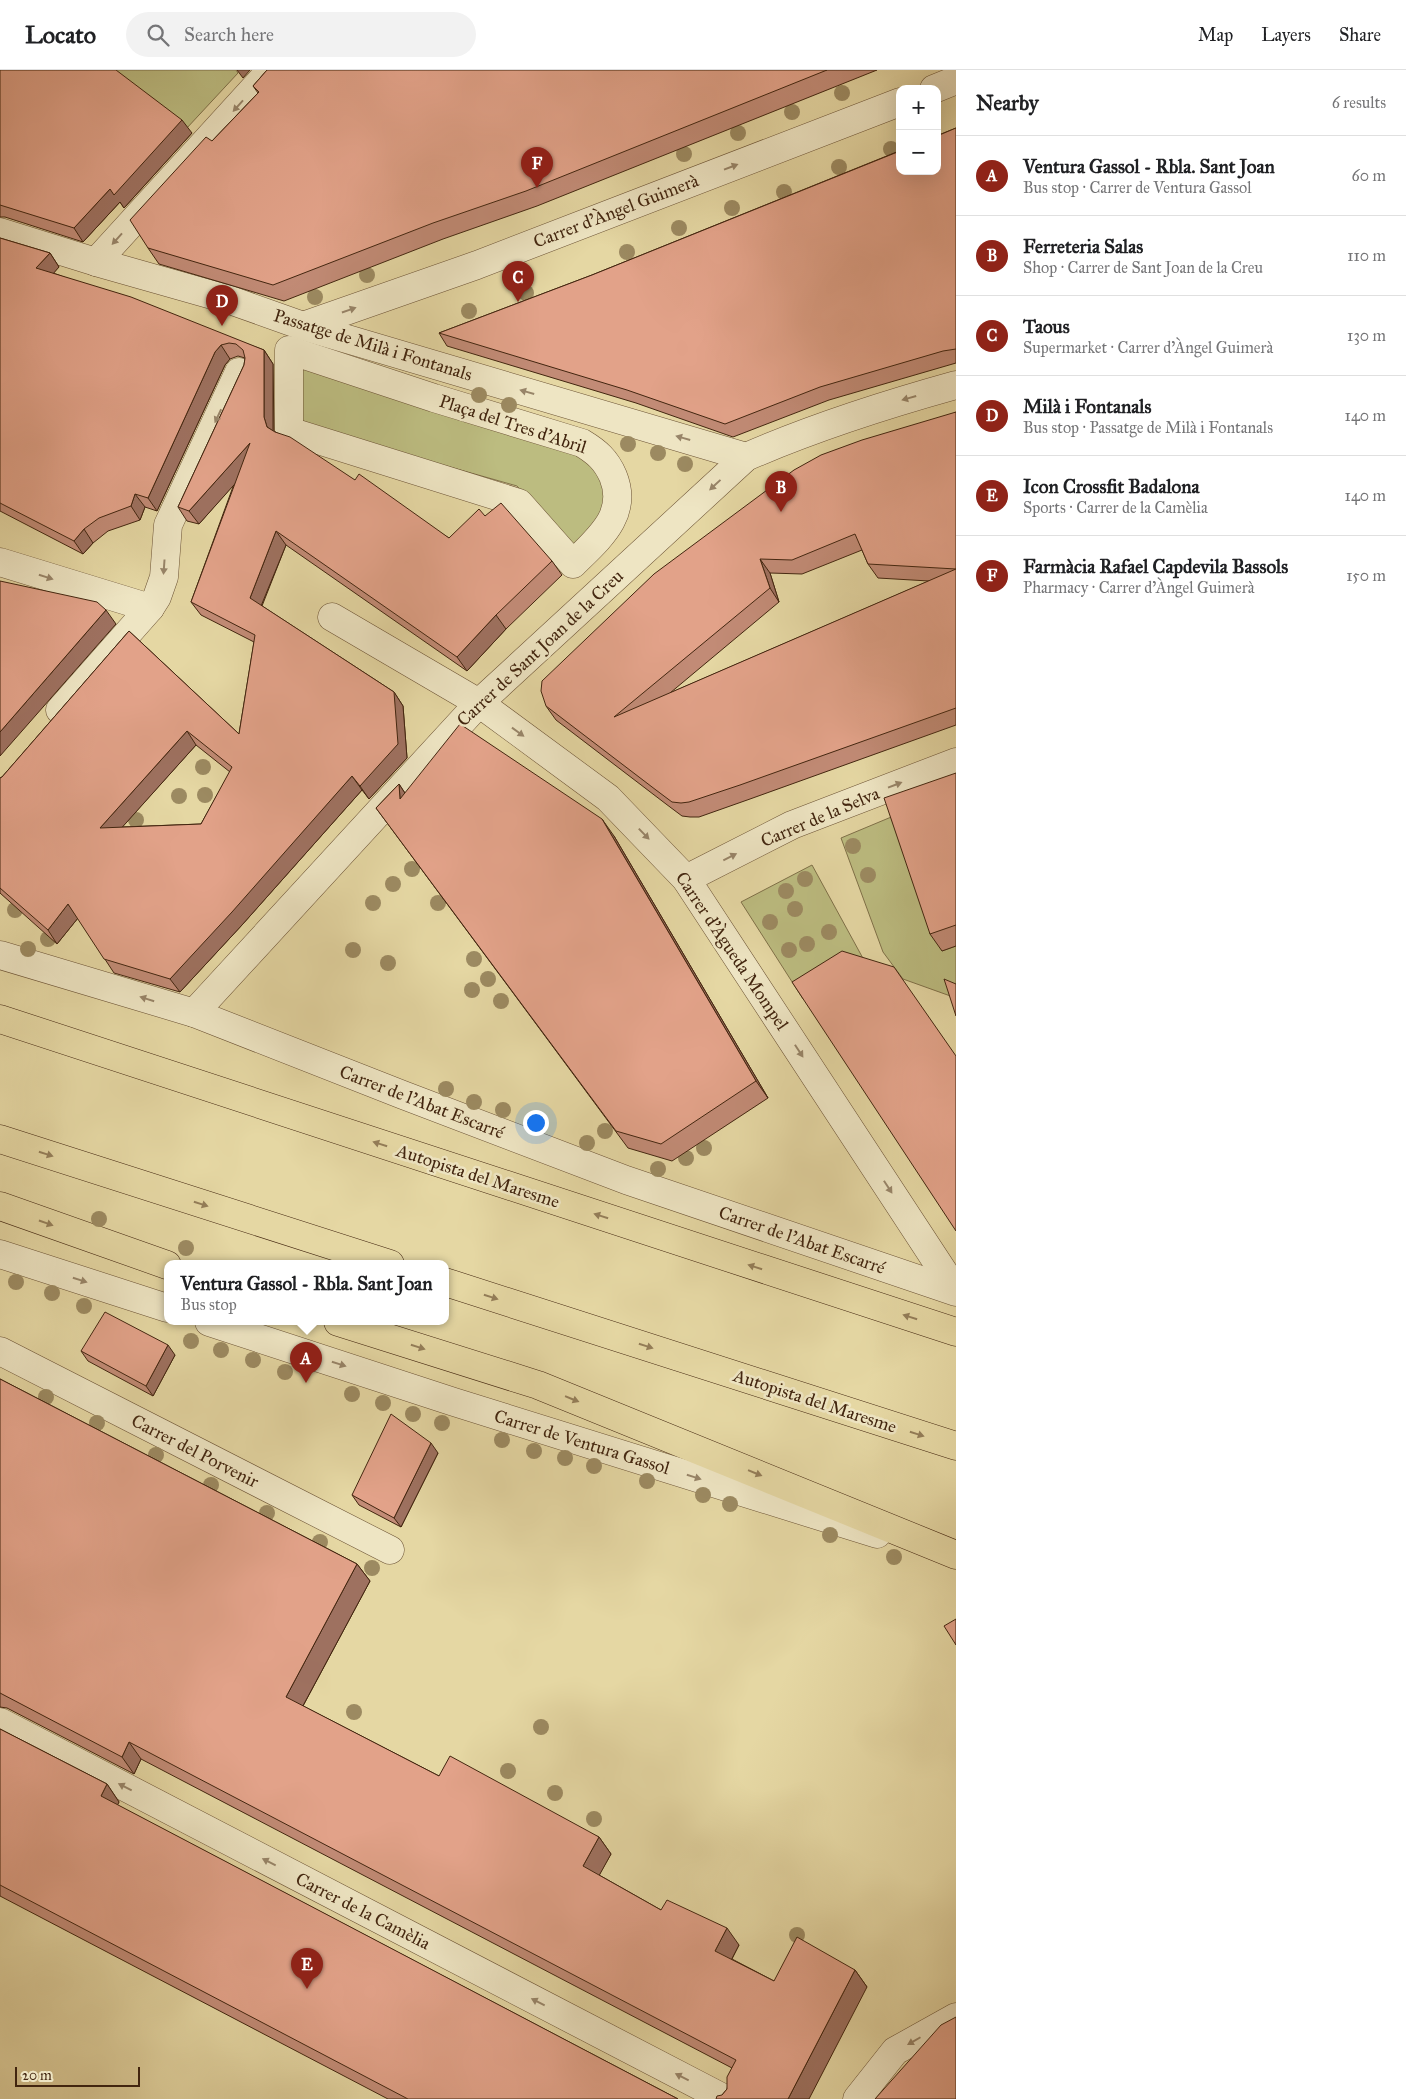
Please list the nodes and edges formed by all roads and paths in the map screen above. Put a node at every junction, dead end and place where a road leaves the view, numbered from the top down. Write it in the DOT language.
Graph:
graph roads {
  1 [pos="271,70"];
  2 [pos="956,80"];
  3 [pos="941,86"];
  4 [pos="896,104"];
  5 [pos="0,232"];
  6 [pos="96,262"];
  7 [pos="303,326"];
  8 [pos="289,350"];
  9 [pos="239,372"];
  10 [pos="956,385"];
  11 [pos="746,457"];
  12 [pos="0,562"];
  13 [pos="150,608"];
  14 [pos="332,617"];
  15 [pos="479,703"];
  16 [pos="46,727"];
  17 [pos="956,762"];
  18 [pos="686,879"];
  19 [pos="0,955"];
  20 [pos="194,1012"];
  21 [pos="0,1020"];
  22 [pos="0,1138"];
  23 [pos="0,1206"];
  24 [pos="0,1254"];
  25 [pos="378,1260"];
  26 [pos="164,1264"];
  27 [pos="449,1283"];
  28 [pos="956,1291"];
  29 [pos="164,1307"];
  30 [pos="218,1325"];
  31 [pos="348,1325"];
  32 [pos="956,1332"];
  33 [pos="0,1351"];
  34 [pos="956,1446"];
  35 [pos="390,1550"];
  36 [pos="956,1555"];
  37 [pos="956,1559"];
  38 [pos="0,1722"];
  39 [pos="956,2017"];
  40 [pos="725,2099"];
  41 [pos="857,2099"];
  1 -- 6 [label="street, one-way"];
  2 -- 3 [label="street"];
  7 -- 4 [label="street, Carrer d'Àngel Guimerà, one-way"];
  5 -- 6 [label="street, Passatge de Milà i Fontanals"];
  6 -- 7 [label="street, Passatge de Milà i Fontanals"];
  11 -- 7 [label="street, Passatge de Milà i Fontanals, one-way"];
  8 -- 8 [label="street, Plaça del Tres d'Abril"];
  9 -- 13 [label="street, one-way"];
  10 -- 11 [label="street, Carrer de Sant Joan de la Creu, one-way"];
  11 -- 15 [label="street, Carrer de Sant Joan de la Creu, one-way"];
  12 -- 13 [label="street, one-way"];
  13 -- 16 [label="street"];
  14 -- 15 [label="street, Carrer d'Àgueda Mompel"];
  15 -- 18 [label="street, Carrer d'Àgueda Mompel, one-way"];
  15 -- 20 [label="street, Carrer de Sant Joan de la Creu"];
  18 -- 17 [label="street, Carrer de la Selva, one-way"];
  18 -- 28 [label="street, Carrer d'Àgueda Mompel, one-way"];
  20 -- 19 [label="street, Carrer de l'Abat Escarré, one-way"];
  20 -- 28 [label="street, Carrer de l'Abat Escarré"];
  32 -- 21 [label="highway, Autopista del Maresme, one-way"];
  22 -- 25 [label="highway, one-way"];
  23 -- 26 [label="highway, one-way"];
  24 -- 29 [label="street, one-way"];
  27 -- 34 [label="highway, Autopista del Maresme, one-way"];
  30 -- 37 [label="street, Carrer de Ventura Gassol, one-way"];
  31 -- 36 [label="highway, one-way"];
  33 -- 35 [label="street, Carrer del Porvenir"];
  40 -- 38 [label="street, Carrer de la Camèlia, one-way"];
  39 -- 41 [label="street, one-way"];
}
